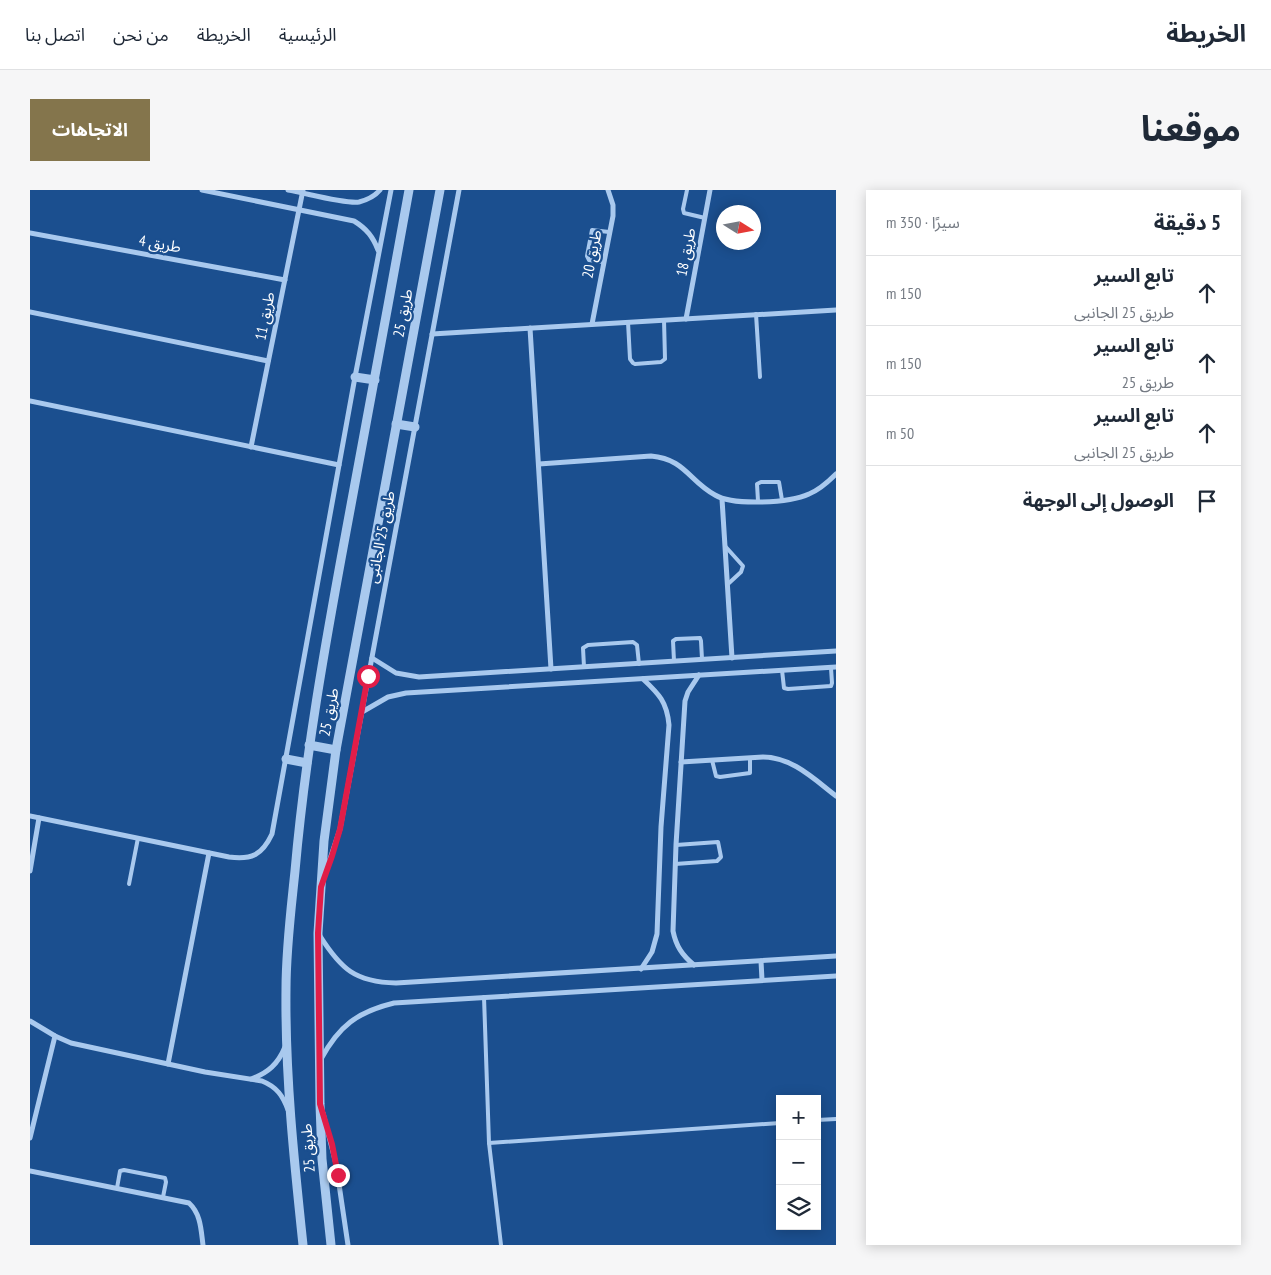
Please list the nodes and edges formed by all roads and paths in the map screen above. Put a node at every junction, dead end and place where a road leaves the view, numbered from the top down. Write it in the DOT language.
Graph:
graph roads {
  1 [pos="202,190"];
  2 [pos="288,190"];
  3 [pos="380,190"];
  4 [pos="391,190"];
  5 [pos="409,190"];
  6 [pos="440,190"];
  7 [pos="459,190"];
  8 [pos="608,190"];
  9 [pos="687,190"];
  10 [pos="710,190"];
  11 [pos="303,191"];
  12 [pos="299,209"];
  13 [pos="705,218"];
  14 [pos="609,232"];
  15 [pos="30,234"];
  16 [pos="379,251"];
  17 [pos="604,262"];
  18 [pos="285,280"];
  19 [pos="836,310"];
  20 [pos="30,312"];
  21 [pos="756,314"];
  22 [pos="686,319"];
  23 [pos="664,320"];
  24 [pos="628,322"];
  25 [pos="592,324"];
  26 [pos="530,328"];
  27 [pos="432,334"];
  28 [pos="268,361"];
  29 [pos="355,377"];
  30 [pos="760,377"];
  31 [pos="376,380"];
  32 [pos="30,401"];
  33 [pos="396,424"];
  34 [pos="415,427"];
  35 [pos="251,447"];
  36 [pos="539,464"];
  37 [pos="339,465"];
  38 [pos="836,474"];
  39 [pos="722,499"];
  40 [pos="782,500"];
  41 [pos="758,501"];
  42 [pos="725,546"];
  43 [pos="728,584"];
  44 [pos="836,651"];
  45 [pos="372,658"];
  46 [pos="732,658"];
  47 [pos="702,659"];
  48 [pos="674,661"];
  49 [pos="639,664"];
  50 [pos="584,667"];
  51 [pos="834,667"];
  52 [pos="551,669"];
  53 [pos="782,670"];
  54 [pos="698,675"];
  55 [pos="643,679"];
  56 [pos="362,712"];
  57 [pos="309,745"];
  58 [pos="336,750"];
  59 [pos="750,758"];
  60 [pos="286,759"];
  61 [pos="712,760"];
  62 [pos="681,762"];
  63 [pos="307,763"];
  64 [pos="836,796"];
  65 [pos="30,816"];
  66 [pos="40,818"];
  67 [pos="138,838"];
  68 [pos="676,845"];
  69 [pos="209,853"];
  70 [pos="675,864"];
  71 [pos="30,872"];
  72 [pos="129,884"];
  73 [pos="321,887"];
  74 [pos="318,933"];
  75 [pos="836,956"];
  76 [pos="761,961"];
  77 [pos="694,966"];
  78 [pos="641,969"];
  79 [pos="836,976"];
  80 [pos="762,980"];
  81 [pos="484,997"];
  82 [pos="30,1021"];
  83 [pos="55,1036"];
  84 [pos="287,1036"];
  85 [pos="168,1064"];
  86 [pos="318,1064"];
  87 [pos="251,1079"];
  88 [pos="320,1104"];
  89 [pos="836,1119"];
  90 [pos="821,1120"];
  91 [pos="292,1122"];
  92 [pos="776,1123"];
  93 [pos="30,1138"];
  94 [pos="489,1143"];
  95 [pos="30,1171"];
  96 [pos="116,1188"];
  97 [pos="163,1197"];
  98 [pos="203,1245"];
  99 [pos="303,1245"];
  100 [pos="331,1245"];
  101 [pos="348,1245"];
  102 [pos="500,1245"];
  1 -- 12 [label="street"];
  2 -- 11 [label="street"];
  3 -- 11 [label="street"];
  4 -- 16 [label="street"];
  5 -- 31 [label="street, طريق 25"];
  6 -- 33 [label="street, طريق 25"];
  7 -- 27 [label="street, طريق 25 الجانبى"];
  8 -- 14 [label="street, طريق 20"];
  9 -- 13 [label="lane"];
  10 -- 13 [label="street, طريق 18"];
  11 -- 12 [label="street, طريق 11"];
  12 -- 16 [label="street"];
  12 -- 18 [label="street, طريق 11"];
  13 -- 22 [label="street, طريق 18"];
  14 -- 17 [label="street, طريق 20"];
  14 -- 17 [label="lane"];
  15 -- 18 [label="street, طريق 4"];
  16 -- 29 [label="street"];
  17 -- 25 [label="street, طريق 20"];
  18 -- 28 [label="street, طريق 11"];
  19 -- 21 [label="street"];
  20 -- 28 [label="street"];
  21 -- 22 [label="street"];
  21 -- 30 [label="lane"];
  22 -- 23 [label="street"];
  23 -- 24 [label="street"];
  23 -- 24 [label="lane"];
  24 -- 25 [label="street"];
  25 -- 26 [label="street"];
  26 -- 27 [label="street"];
  26 -- 36 [label="street"];
  27 -- 34 [label="street, طريق 25 الجانبى"];
  28 -- 35 [label="street, طريق 11"];
  29 -- 31 [label="street"];
  29 -- 37 [label="street"];
  31 -- 57 [label="street, طريق 25"];
  32 -- 35 [label="street"];
  33 -- 34 [label="street"];
  33 -- 58 [label="street, طريق 25"];
  34 -- 45 [label="street, طريق 25 الجانبى"];
  35 -- 37 [label="street"];
  36 -- 39 [label="street"];
  36 -- 52 [label="street"];
  37 -- 60 [label="street"];
  38 -- 40 [label="street"];
  39 -- 41 [label="street"];
  39 -- 42 [label="street"];
  40 -- 41 [label="street"];
  40 -- 41 [label="lane"];
  42 -- 43 [label="street"];
  42 -- 43 [label="lane"];
  43 -- 46 [label="street"];
  44 -- 46 [label="street"];
  45 -- 52 [label="street"];
  45 -- 56 [label="street, طريق 25 الجانبى"];
  46 -- 47 [label="street"];
  47 -- 48 [label="street"];
  47 -- 48 [label="lane"];
  48 -- 49 [label="street"];
  49 -- 50 [label="street"];
  49 -- 50 [label="lane"];
  50 -- 52 [label="street"];
  51 -- 53 [label="street"];
  51 -- 53 [label="lane"];
  53 -- 54 [label="street"];
  54 -- 55 [label="street"];
  54 -- 62 [label="street"];
  55 -- 56 [label="street"];
  55 -- 78 [label="street"];
  56 -- 73 [label="street, طريق 25 الجانبى"];
  57 -- 58 [label="street"];
  57 -- 63 [label="street, طريق 25"];
  58 -- 73 [label="street, طريق 25"];
  59 -- 61 [label="street"];
  59 -- 61 [label="lane"];
  59 -- 64 [label="street"];
  60 -- 63 [label="street"];
  60 -- 69 [label="street"];
  61 -- 62 [label="street"];
  62 -- 68 [label="street"];
  63 -- 84 [label="street, طريق 25"];
  65 -- 66 [label="street"];
  66 -- 67 [label="street"];
  66 -- 71 [label="street"];
  67 -- 69 [label="street"];
  67 -- 72 [label="lane"];
  68 -- 70 [label="street"];
  68 -- 70 [label="lane"];
  69 -- 85 [label="street"];
  70 -- 77 [label="street"];
  73 -- 74 [label="street, طريق 25"];
  74 -- 78 [label="street"];
  74 -- 86 [label="street, طريق 25"];
  75 -- 76 [label="street"];
  76 -- 77 [label="street"];
  76 -- 80 [label="street"];
  77 -- 78 [label="street"];
  79 -- 80 [label="street"];
  80 -- 81 [label="street"];
  81 -- 86 [label="street"];
  81 -- 94 [label="lane"];
  82 -- 83 [label="street"];
  83 -- 85 [label="street"];
  83 -- 93 [label="street"];
  84 -- 87 [label="street"];
  84 -- 91 [label="street, طريق 25"];
  85 -- 87 [label="street"];
  86 -- 88 [label="street, طريق 25"];
  87 -- 91 [label="street"];
  88 -- 100 [label="street, طريق 25"];
  88 -- 101 [label="street"];
  89 -- 90 [label="lane"];
  91 -- 99 [label="street, طريق 25"];
  92 -- 94 [label="lane"];
  94 -- 102 [label="lane"];
  95 -- 96 [label="street"];
  96 -- 97 [label="street"];
  96 -- 97 [label="lane"];
  97 -- 98 [label="street"];
}
